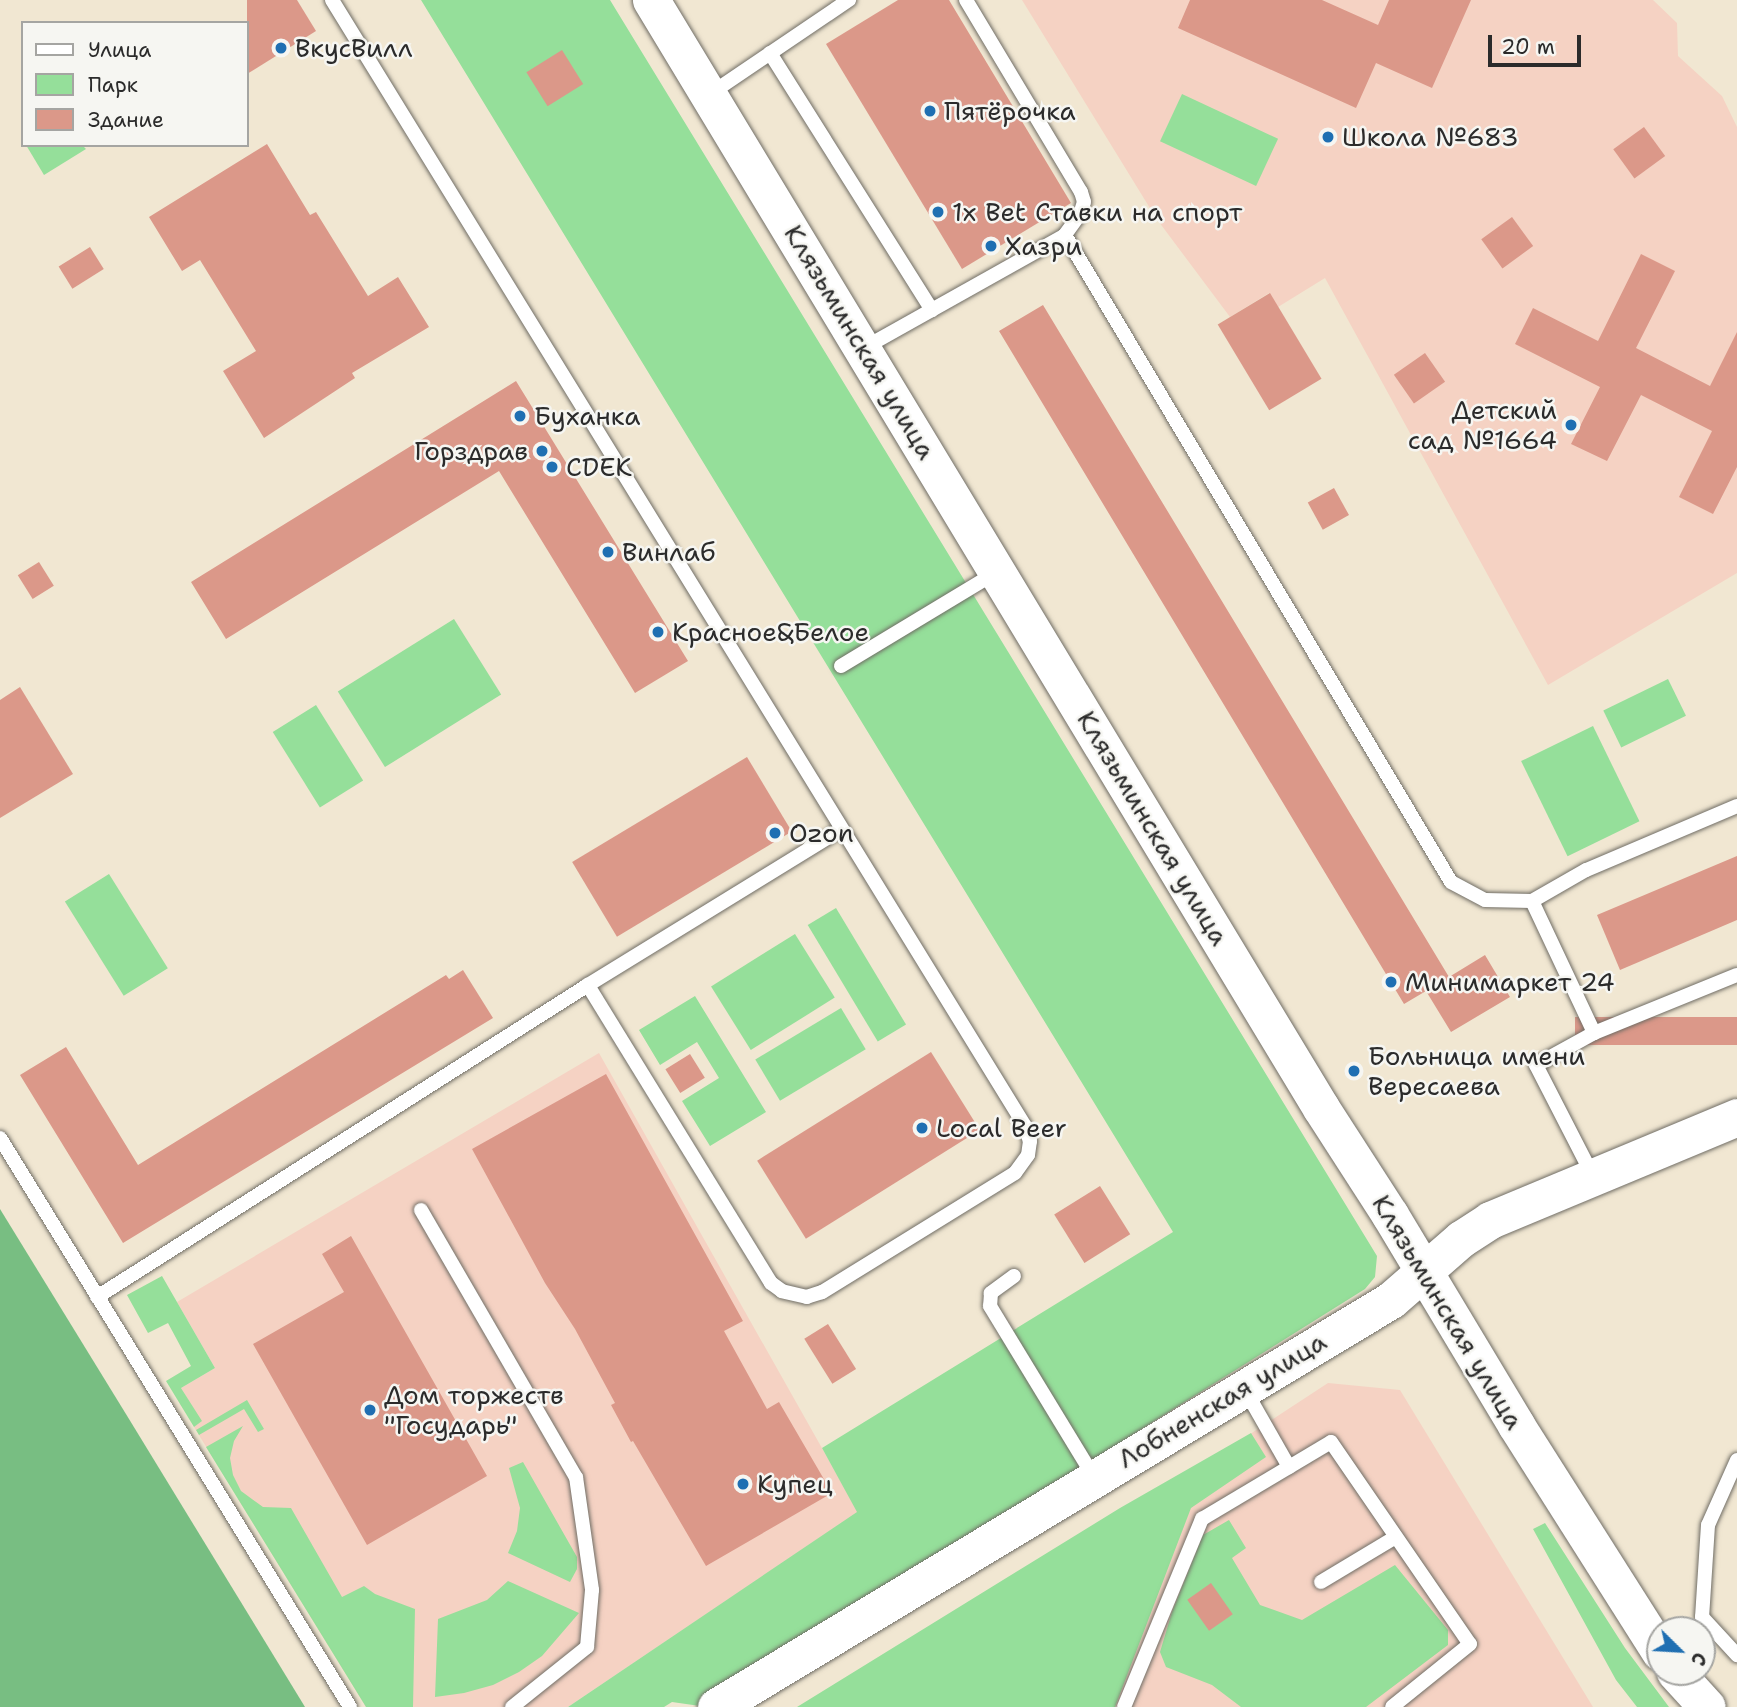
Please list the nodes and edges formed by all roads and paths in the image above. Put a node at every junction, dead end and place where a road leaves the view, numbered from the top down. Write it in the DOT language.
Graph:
graph roads {
  1 [pos="332,0"];
  2 [pos="651,0"];
  3 [pos="849,0"];
  4 [pos="966,0"];
  5 [pos="770,53"];
  6 [pos="709,95"];
  7 [pos="1065,235"];
  8 [pos="932,310"];
  9 [pos="864,348"];
  10 [pos="998,571"];
  11 [pos="841,666"];
  12 [pos="1737,806"];
  13 [pos="840,830"];
  14 [pos="1532,901"];
  15 [pos="1737,975"];
  16 [pos="588,985"];
  17 [pos="1594,1033"];
  18 [pos="1737,1117"];
  19 [pos="0,1138"];
  20 [pos="1593,1177"];
  21 [pos="421,1210"];
  22 [pos="1424,1270"];
  23 [pos="1014,1276"];
  24 [pos="97,1297"];
  25 [pos="1243,1386"];
  26 [pos="1737,1460"];
  27 [pos="1289,1467"];
  28 [pos="1094,1477"];
  29 [pos="1396,1536"];
  30 [pos="1321,1582"];
  31 [pos="1646,1630"];
  32 [pos="1737,1655"];
  33 [pos="1688,1686"];
  34 [pos="350,1707"];
  35 [pos="512,1707"];
  36 [pos="716,1707"];
  37 [pos="1124,1707"];
  38 [pos="1392,1707"];
  39 [pos="1707,1707"];
  1 -- 13 [label="lane"];
  2 -- 6 [label="street, Клязьминская улица"];
  3 -- 5 [label="lane"];
  4 -- 7 [label="lane"];
  5 -- 6 [label="lane"];
  5 -- 8 [label="lane"];
  6 -- 9 [label="street, Клязьминская улица"];
  7 -- 8 [label="lane"];
  7 -- 14 [label="lane"];
  8 -- 9 [label="lane"];
  9 -- 10 [label="street, Клязьминская улица"];
  10 -- 11 [label="lane"];
  10 -- 22 [label="street, Клязьминская улица"];
  12 -- 14 [label="lane"];
  13 -- 16 [label="lane"];
  13 -- 16 [label="lane"];
  14 -- 17 [label="lane"];
  15 -- 17 [label="lane"];
  16 -- 24 [label="lane"];
  17 -- 20 [label="lane"];
  18 -- 20 [label="street, Лобненская улица"];
  19 -- 24 [label="lane"];
  20 -- 22 [label="street, Лобненская улица"];
  21 -- 35 [label="lane"];
  22 -- 25 [label="street, Лобненская улица"];
  22 -- 31 [label="street, Клязьминская улица"];
  23 -- 28 [label="lane"];
  24 -- 34 [label="lane"];
  25 -- 27 [label="lane"];
  25 -- 28 [label="street, Лобненская улица"];
  26 -- 32 [label="lane"];
  27 -- 29 [label="lane"];
  27 -- 37 [label="lane"];
  28 -- 36 [label="street, Лобненская улица"];
  29 -- 30 [label="lane"];
  29 -- 38 [label="lane"];
  33 -- 39 [label="street"];
}
